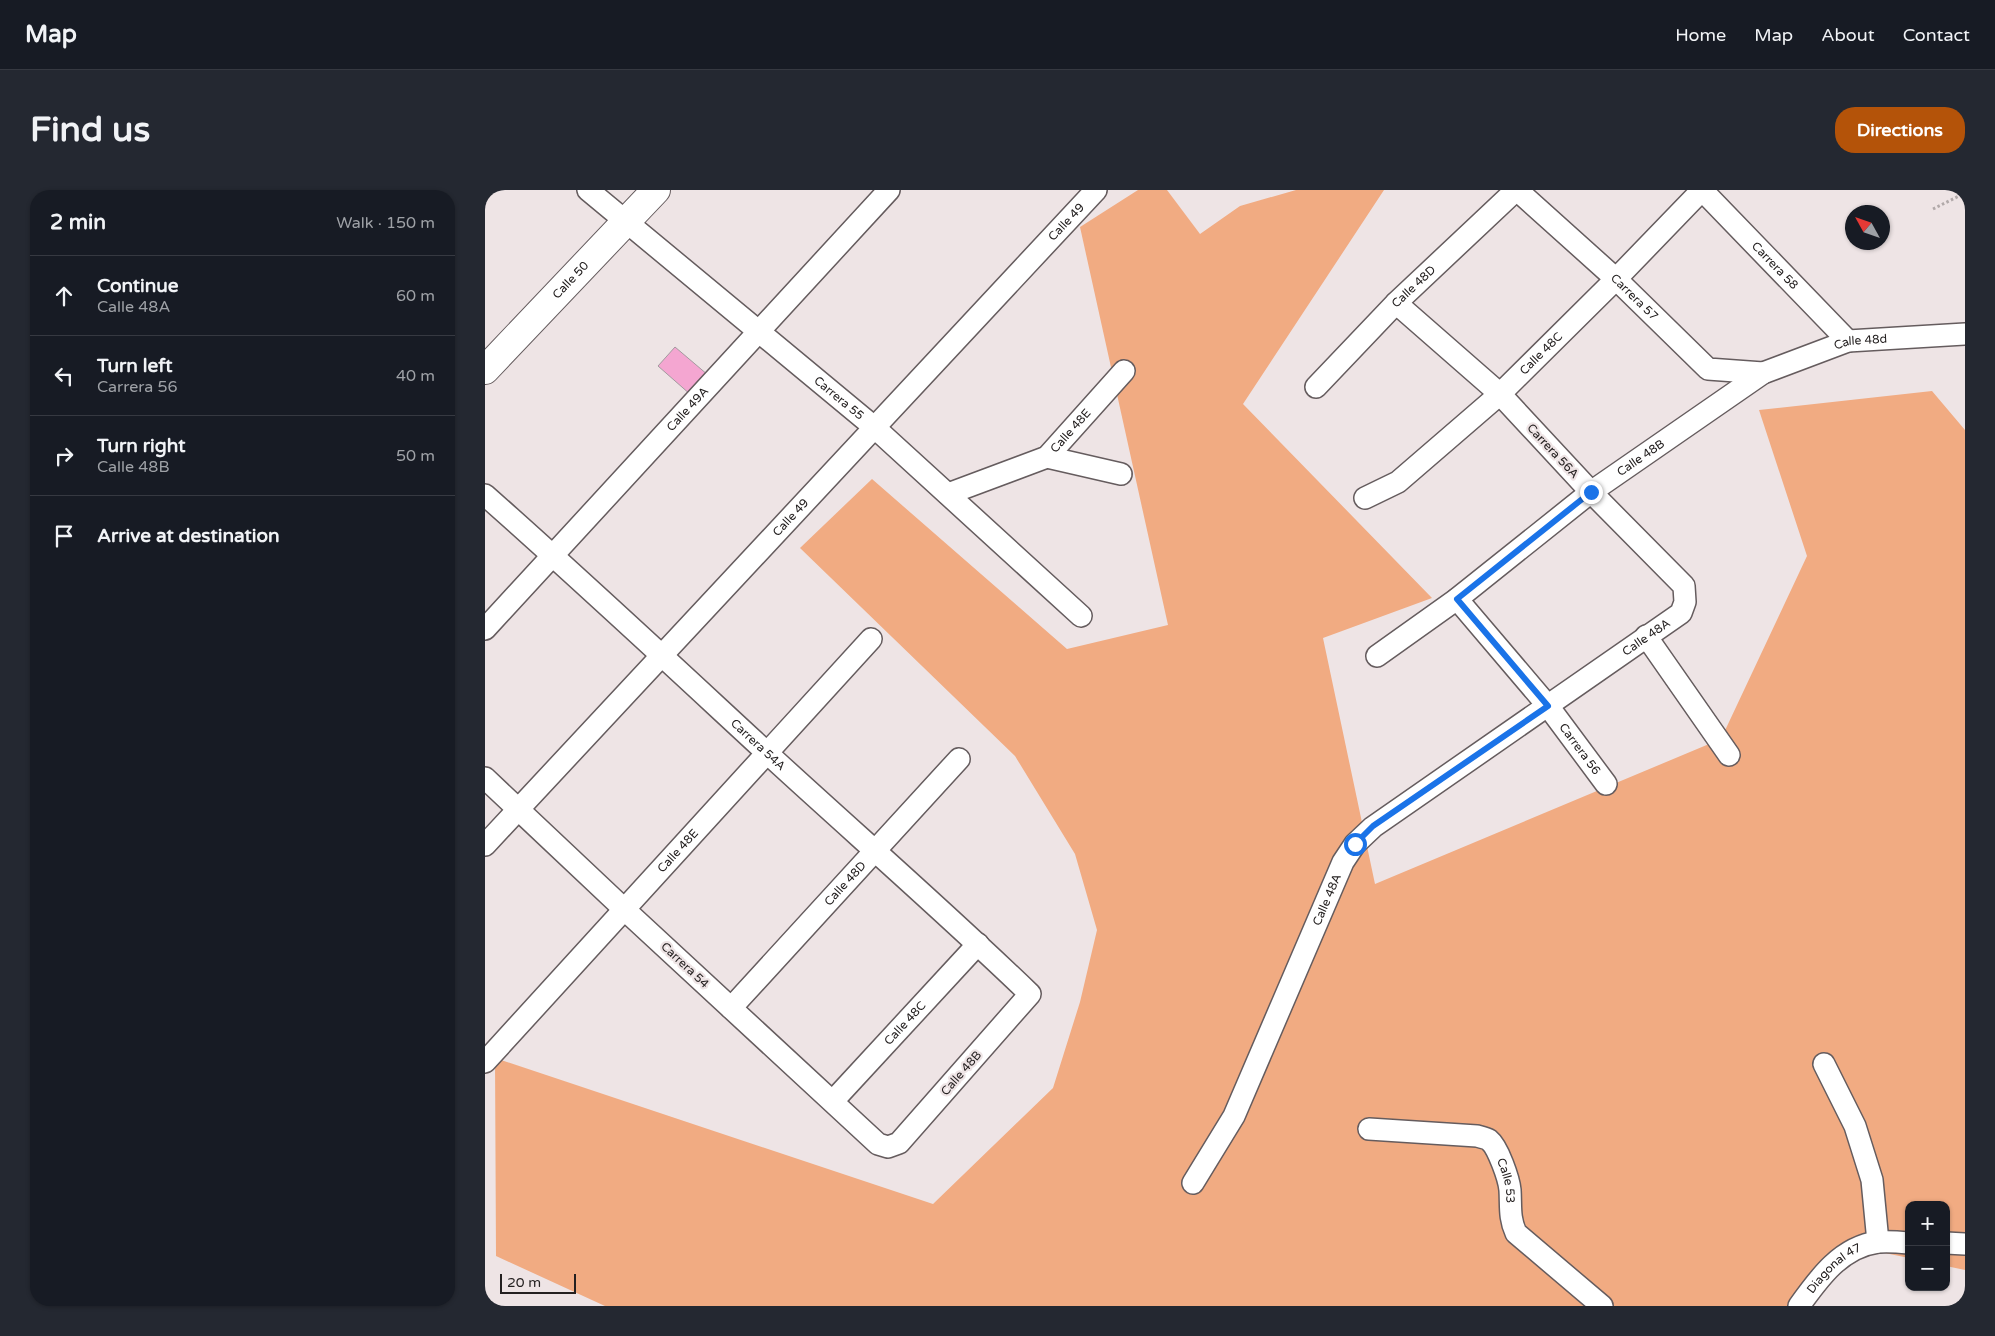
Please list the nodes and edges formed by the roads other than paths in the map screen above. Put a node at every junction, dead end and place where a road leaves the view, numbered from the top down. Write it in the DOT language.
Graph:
graph roads {
  1 [pos="588,190"];
  2 [pos="656,190"];
  3 [pos="889,190"];
  4 [pos="1096,190"];
  5 [pos="1517,190"];
  6 [pos="1702,190"];
  7 [pos="625,222"];
  8 [pos="1616,279"];
  9 [pos="1396,303"];
  10 [pos="760,331"];
  11 [pos="1965,334"];
  12 [pos="1849,341"];
  13 [pos="485,370"];
  14 [pos="1125,371"];
  15 [pos="1763,373"];
  16 [pos="1316,388"];
  17 [pos="1500,394"];
  18 [pos="874,427"];
  19 [pos="1047,458"];
  20 [pos="1121,474"];
  21 [pos="1591,492"];
  22 [pos="948,494"];
  23 [pos="485,495"];
  24 [pos="1365,498"];
  25 [pos="553,555"];
  26 [pos="1457,599"];
  27 [pos="1681,613"];
  28 [pos="1081,616"];
  29 [pos="485,629"];
  30 [pos="1646,636"];
  31 [pos="871,639"];
  32 [pos="661,655"];
  33 [pos="1377,656"];
  34 [pos="1548,706"];
  35 [pos="768,753"];
  36 [pos="1729,755"];
  37 [pos="959,759"];
  38 [pos="485,778"];
  39 [pos="1606,784"];
  40 [pos="517,808"];
  41 [pos="485,844"];
  42 [pos="875,849"];
  43 [pos="625,910"];
  44 [pos="978,944"];
  45 [pos="1030,994"];
  46 [pos="731,1008"];
  47 [pos="485,1062"];
  48 [pos="1824,1064"];
  49 [pos="833,1101"];
  50 [pos="1369,1129"];
  51 [pos="888,1147"];
  52 [pos="1193,1183"];
  53 [pos="1878,1242"];
  54 [pos="1905,1243"];
  55 [pos="1950,1244"];
  56 [pos="1965,1244"];
  57 [pos="1601,1306"];
  58 [pos="1799,1306"];
  1 -- 7 [label="street, Carrera 55"];
  2 -- 7 [label="street, Calle 50"];
  3 -- 10 [label="street, Calle 49A"];
  4 -- 18 [label="street, Calle 49"];
  5 -- 8 [label="street, Carrera 57"];
  5 -- 9 [label="street, Calle 48D"];
  6 -- 8 [label="street, Calle 48C"];
  6 -- 12 [label="street, Carrera 58"];
  7 -- 10 [label="street, Carrera 55"];
  7 -- 13 [label="street, Calle 50"];
  8 -- 15 [label="street, Carrera 57"];
  8 -- 17 [label="street, Calle 48C"];
  9 -- 16 [label="street, Calle 48D"];
  9 -- 17 [label="street, Carrera 56A"];
  10 -- 18 [label="street, Carrera 55"];
  10 -- 25 [label="street, Calle 49A"];
  11 -- 12 [label="street, Calle 48d"];
  12 -- 15 [label="street, Calle 48d"];
  14 -- 19 [label="street, Calle 48E"];
  15 -- 21 [label="street, Calle 48B"];
  17 -- 21 [label="street, Carrera 56A"];
  17 -- 24 [label="street, Calle 48C"];
  18 -- 22 [label="street, Carrera 55"];
  18 -- 32 [label="street, Calle 49"];
  19 -- 20 [label="street"];
  19 -- 22 [label="street, Calle 48E"];
  21 -- 26 [label="street, Calle 48B"];
  21 -- 27 [label="street, Carrera 56A"];
  22 -- 28 [label="street, Carrera 55"];
  23 -- 25 [label="street, Carrera 54A"];
  25 -- 29 [label="street, Calle 49A"];
  25 -- 32 [label="street, Carrera 54A"];
  26 -- 33 [label="street, Calle 48B"];
  26 -- 34 [label="street, Carrera 56"];
  27 -- 30 [label="street, Calle 48A"];
  30 -- 34 [label="street, Calle 48A"];
  30 -- 36 [label="street"];
  31 -- 35 [label="street, Calle 48E"];
  32 -- 35 [label="street, Carrera 54A"];
  32 -- 40 [label="street, Calle 49"];
  34 -- 39 [label="street, Carrera 56"];
  34 -- 52 [label="street, Calle 48A"];
  35 -- 42 [label="street, Carrera 54A"];
  35 -- 43 [label="street, Calle 48E"];
  37 -- 42 [label="street, Calle 48D"];
  38 -- 40 [label="street, Carrera 54"];
  40 -- 41 [label="street, Calle 49"];
  40 -- 43 [label="street, Carrera 54"];
  42 -- 44 [label="street, Carrera 54A"];
  42 -- 46 [label="street, Calle 48D"];
  43 -- 46 [label="street, Carrera 54"];
  43 -- 47 [label="street, Calle 48E"];
  44 -- 45 [label="street, Carrera 54A"];
  44 -- 49 [label="street, Calle 48C"];
  45 -- 51 [label="street, Calle 48B"];
  46 -- 49 [label="street, Carrera 54"];
  48 -- 53 [label="street"];
  49 -- 51 [label="street, Carrera 54"];
  50 -- 57 [label="street, Calle 53"];
  53 -- 54 [label="street"];
  53 -- 58 [label="street, Diagonal 47"];
  55 -- 56 [label="street"];
}
